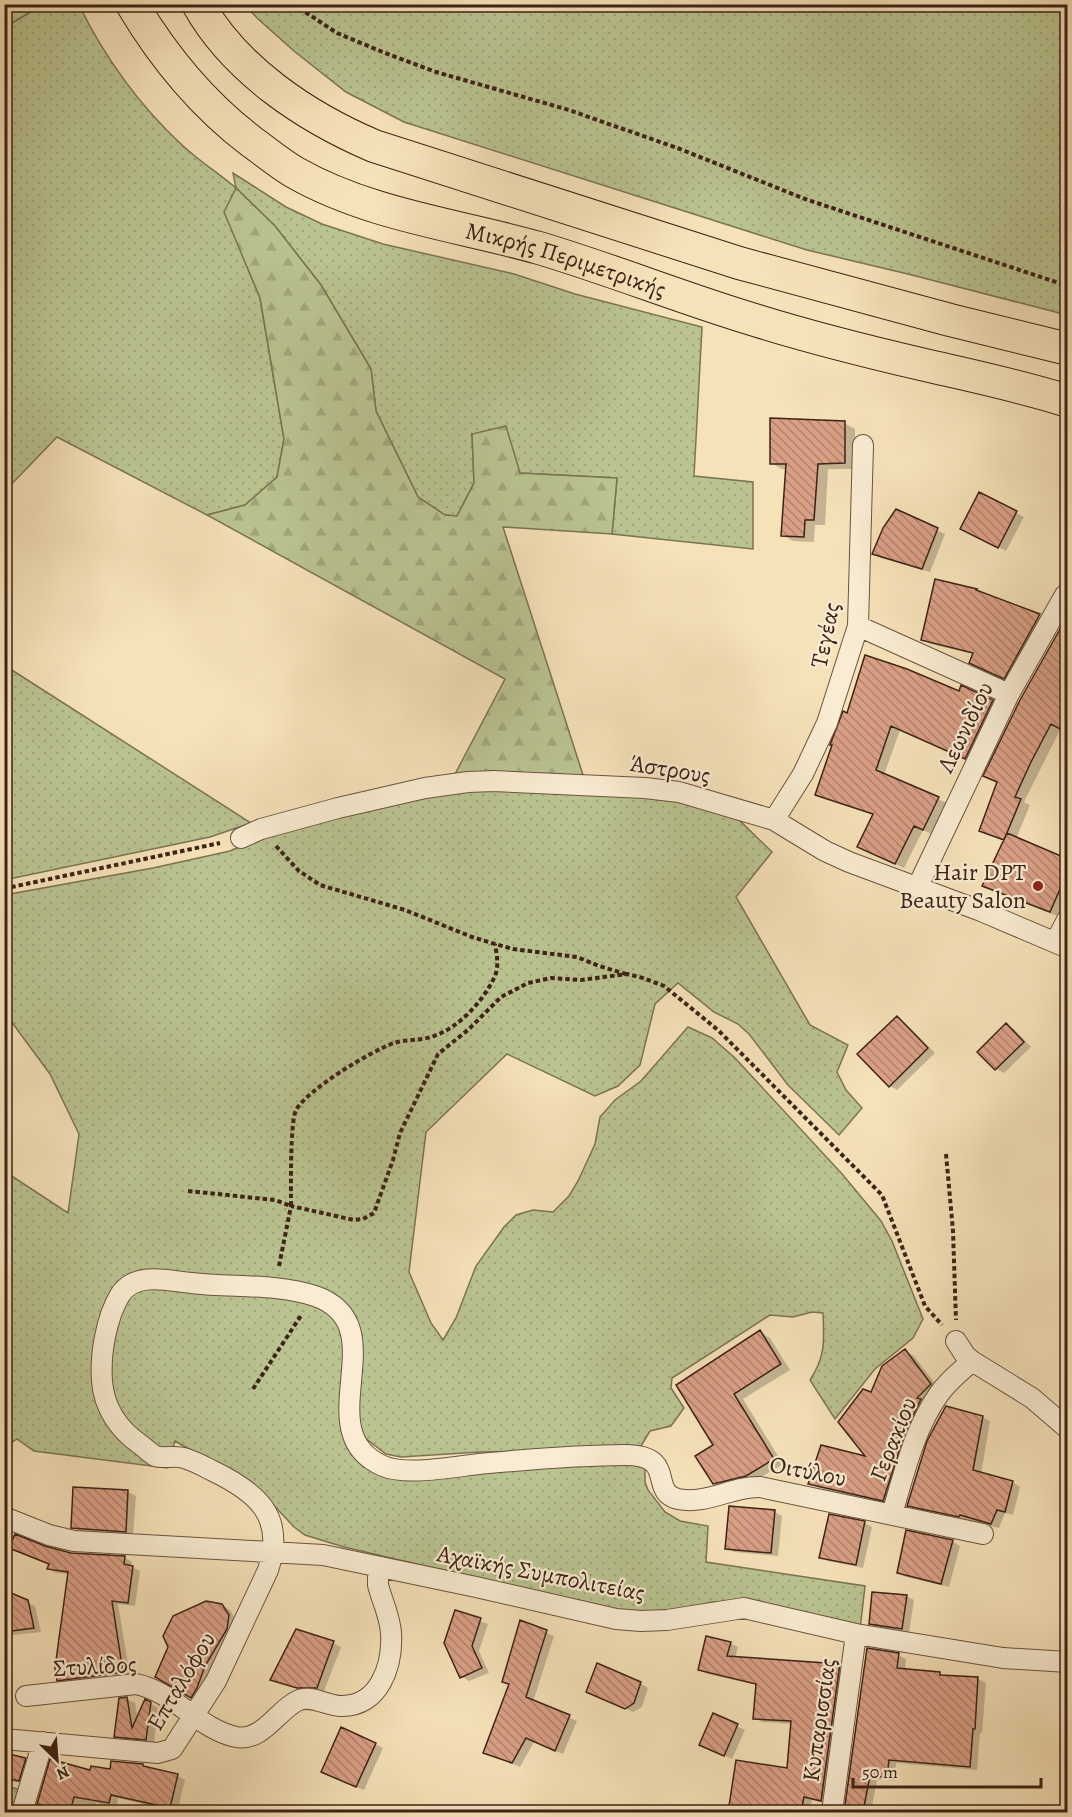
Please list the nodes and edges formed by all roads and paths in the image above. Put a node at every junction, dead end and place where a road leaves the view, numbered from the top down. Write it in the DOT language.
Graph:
graph roads {
  1 [pos="132,4"];
  2 [pos="198,4"];
  3 [pos="293,4"];
  4 [pos="1068,286"];
  5 [pos="1068,349"];
  6 [pos="1068,401"];
  7 [pos="863,445"];
  8 [pos="1065,595"];
  9 [pos="858,626"];
  10 [pos="1009,694"];
  11 [pos="774,820"];
  12 [pos="261,829"];
  13 [pos="241,838"];
  14 [pos="918,886"];
  15 [pos="4,887"];
  16 [pos="1068,918"];
  17 [pos="495,944"];
  18 [pos="1062,945"];
  19 [pos="627,974"];
  20 [pos="946,1154"];
  21 [pos="189,1191"];
  22 [pos="291,1206"];
  23 [pos="274,1288"];
  24 [pos="314,1296"];
  25 [pos="956,1341"];
  26 [pos="972,1361"];
  27 [pos="253,1389"];
  28 [pos="1068,1428"];
  29 [pos="892,1514"];
  30 [pos="4,1517"];
  31 [pos="983,1534"];
  32 [pos="274,1553"];
  33 [pos="381,1567"];
  34 [pos="856,1634"];
  35 [pos="1068,1662"];
  36 [pos="26,1696"];
  37 [pos="195,1716"];
  38 [pos="4,1739"];
  39 [pos="43,1742"];
  40 [pos="22,1812"];
  41 [pos="832,1812"];
  1 -- 6 [label="main road, Μικρής Περιμετρικής"];
  2 -- 5 [label="main road, Μικρής Περιμετρικής"];
  3 -- 4 [label="path"];
  7 -- 9 [label="street, Τεγέας"];
  8 -- 10 [label="street, Λεωνιδίου"];
  9 -- 10 [label="street"];
  9 -- 11 [label="street, Τεγέας"];
  10 -- 14 [label="street, Λεωνιδίου"];
  11 -- 12 [label="street, Άστρους"];
  11 -- 14 [label="street, Άστρους"];
  12 -- 13 [label="street, Άστρους"];
  12 -- 17 [label="path"];
  13 -- 15 [label="path"];
  14 -- 18 [label="street, Άστρους"];
  16 -- 18 [label="street"];
  17 -- 19 [label="path"];
  17 -- 22 [label="path"];
  19 -- 22 [label="path"];
  19 -- 25 [label="path"];
  20 -- 25 [label="path"];
  21 -- 22 [label="path"];
  22 -- 23 [label="path"];
  23 -- 24 [label="street"];
  23 -- 32 [label="street"];
  24 -- 27 [label="path"];
  24 -- 29 [label="street, Οιτύλου"];
  25 -- 26 [label="street"];
  26 -- 28 [label="street"];
  26 -- 29 [label="street, Γερακίου"];
  29 -- 31 [label="street, Οιτύλου"];
  30 -- 32 [label="street, Αχαϊκής Συμπολιτείας"];
  32 -- 33 [label="street, Αχαϊκής Συμπολιτείας"];
  32 -- 37 [label="street, Επταλόφου"];
  33 -- 34 [label="street, Αχαϊκής Συμπολιτείας"];
  33 -- 37 [label="street, Στυλίδος"];
  34 -- 35 [label="street, Αχαϊκής Συμπολιτείας"];
  34 -- 41 [label="street, Κυπαρισσίας"];
  36 -- 37 [label="street, Στυλίδος"];
  37 -- 39 [label="street, Επταλόφου"];
  38 -- 39 [label="street, Επταλόφου"];
  39 -- 40 [label="street"];
}
